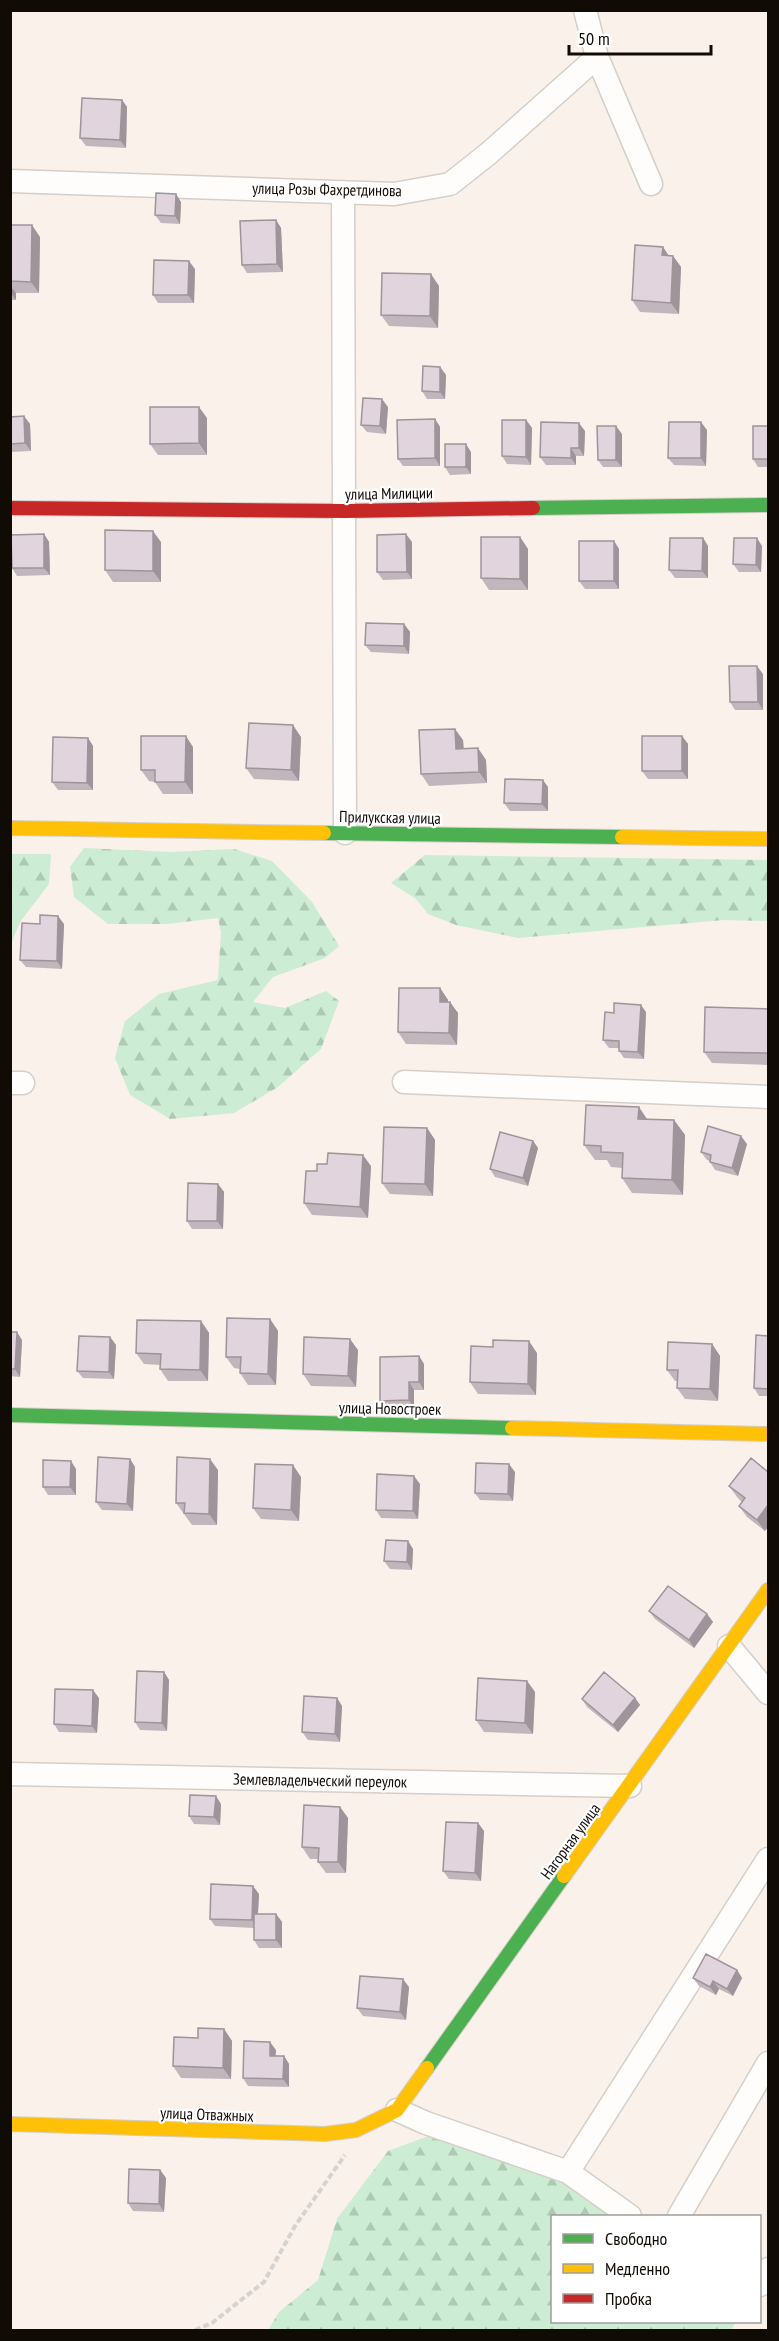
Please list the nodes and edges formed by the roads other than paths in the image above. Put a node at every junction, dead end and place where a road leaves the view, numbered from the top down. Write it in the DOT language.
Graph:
graph roads {
  1 [pos="585,10"];
  2 [pos="597,57"];
  3 [pos="10,181"];
  4 [pos="651,184"];
  5 [pos="343,192"];
  6 [pos="768,505"];
  7 [pos="10,508"];
  8 [pos="344,510"];
  9 [pos="10,828"];
  10 [pos="345,833"];
  11 [pos="768,839"];
  12 [pos="404,1082"];
  13 [pos="768,1097"];
  14 [pos="10,1415"];
  15 [pos="768,1434"];
  16 [pos="768,1590"];
  17 [pos="729,1646"];
  18 [pos="768,1693"];
  19 [pos="10,1774"];
  20 [pos="630,1786"];
  21 [pos="768,1858"];
  22 [pos="768,2063"];
  23 [pos="397,2110"];
  24 [pos="10,2124"];
  25 [pos="568,2172"];
  26 [pos="627,2215"];
  27 [pos="680,2215"];
  1 -- 2 [label="street"];
  2 -- 4 [label="street"];
  2 -- 5 [label="street, улица Розы Фахретдинова"];
  3 -- 5 [label="street, улица Розы Фахретдинова"];
  5 -- 8 [label="street"];
  6 -- 8 [label="street, улица Милиции"];
  7 -- 8 [label="street, улица Милиции"];
  8 -- 10 [label="street"];
  9 -- 10 [label="street, Прилукская улица"];
  10 -- 11 [label="street, Прилукская улица"];
  12 -- 13 [label="street"];
  14 -- 15 [label="street, улица Новостроек"];
  16 -- 17 [label="street, Нагорная улица"];
  17 -- 18 [label="street"];
  17 -- 20 [label="street, Нагорная улица"];
  19 -- 20 [label="street, Землевладельческий переулок"];
  20 -- 23 [label="street, Нагорная улица"];
  21 -- 25 [label="street"];
  22 -- 27 [label="street"];
  23 -- 24 [label="street, улица Отважных"];
  23 -- 25 [label="street"];
  25 -- 26 [label="street"];
}
